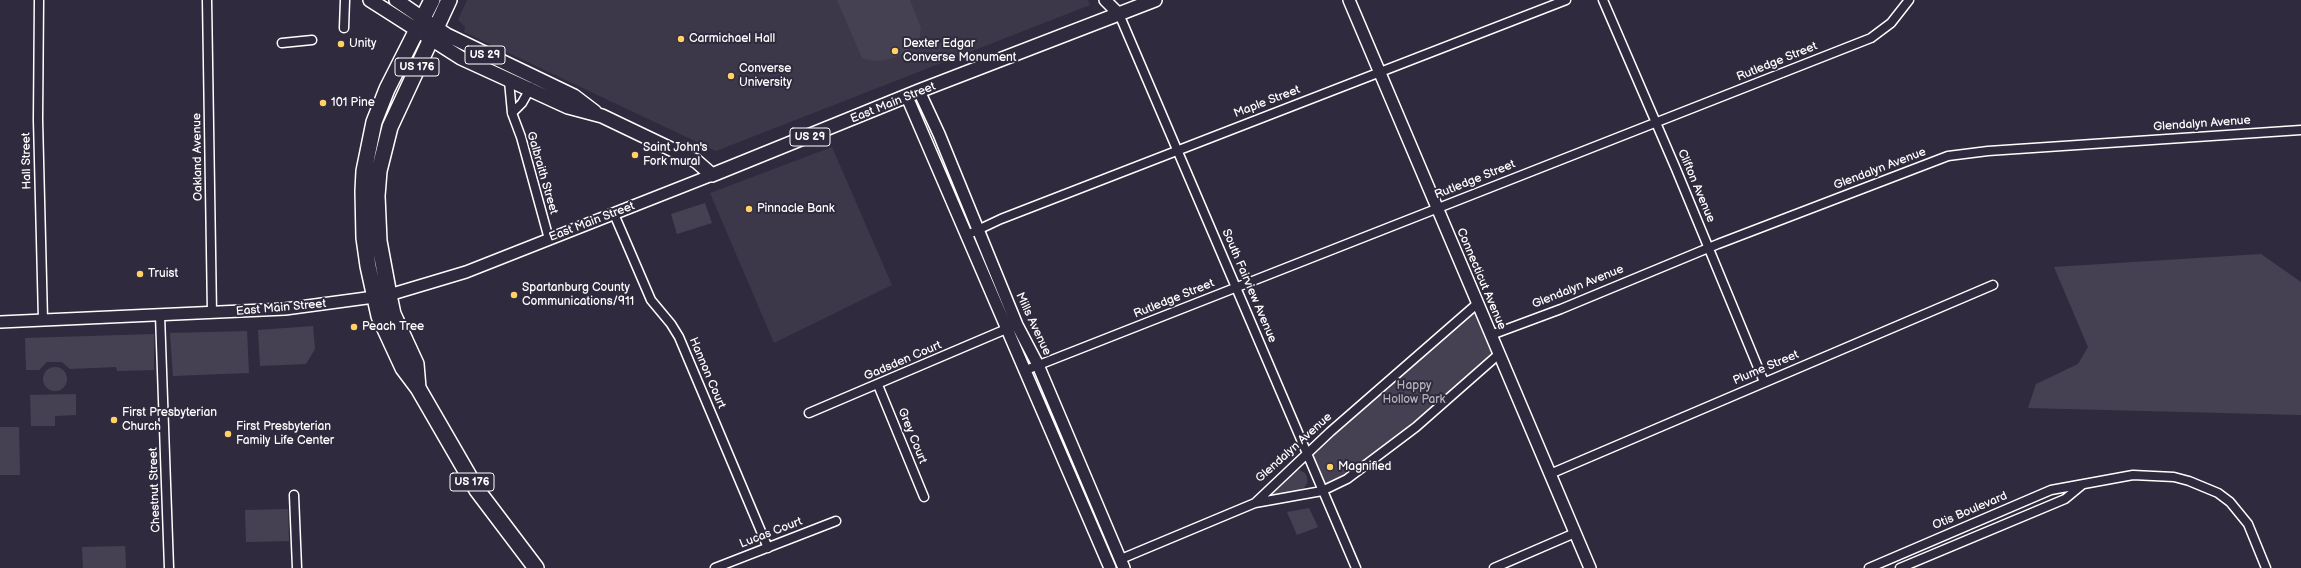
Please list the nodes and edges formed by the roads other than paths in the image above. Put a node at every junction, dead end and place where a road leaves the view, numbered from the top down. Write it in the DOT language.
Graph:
graph roads {
  1 [pos="39,0"];
  2 [pos="207,0"];
  3 [pos="345,0"];
  4 [pos="370,0"];
  5 [pos="396,0"];
  6 [pos="432,0"];
  7 [pos="449,0"];
  8 [pos="1105,0"];
  9 [pos="1155,0"];
  10 [pos="1349,0"];
  11 [pos="1566,0"];
  12 [pos="1603,0"];
  13 [pos="1909,0"];
  14 [pos="1119,14"];
  15 [pos="420,24"];
  16 [pos="344,28"];
  17 [pos="433,34"];
  18 [pos="312,40"];
  19 [pos="282,43"];
  20 [pos="1378,71"];
  21 [pos="535,78"];
  22 [pos="509,81"];
  23 [pos="529,90"];
  24 [pos="919,91"];
  25 [pos="907,97"];
  26 [pos="512,113"];
  27 [pos="602,116"];
  28 [pos="1655,122"];
  29 [pos="2301,130"];
  30 [pos="1178,150"];
  31 [pos="712,175"];
  32 [pos="1437,208"];
  33 [pos="614,214"];
  34 [pos="978,230"];
  35 [pos="967,235"];
  36 [pos="549,239"];
  37 [pos="1709,248"];
  38 [pos="1993,285"];
  39 [pos="1236,287"];
  40 [pos="382,296"];
  41 [pos="1478,303"];
  42 [pos="212,314"];
  43 [pos="160,316"];
  44 [pos="43,320"];
  45 [pos="0,322"];
  46 [pos="1017,325"];
  47 [pos="1006,329"];
  48 [pos="1491,335"];
  49 [pos="1499,354"];
  50 [pos="1038,365"];
  51 [pos="1026,370"];
  52 [pos="1764,382"];
  53 [pos="878,385"];
  54 [pos="809,413"];
  55 [pos="1306,454"];
  56 [pos="1550,474"];
  57 [pos="2082,485"];
  58 [pos="1322,490"];
  59 [pos="294,495"];
  60 [pos="924,496"];
  61 [pos="1255,502"];
  62 [pos="836,521"];
  63 [pos="1575,533"];
  64 [pos="768,548"];
  65 [pos="1122,564"];
  66 [pos="1106,567"];
  67 [pos="169,568"];
  68 [pos="297,568"];
  69 [pos="536,568"];
  70 [pos="715,568"];
  71 [pos="1356,568"];
  72 [pos="1494,568"];
  73 [pos="1590,568"];
  74 [pos="1869,568"];
  75 [pos="1900,568"];
  76 [pos="2266,568"];
  1 -- 44 [label="street, Hall Street"];
  2 -- 42 [label="street, Oakland Avenue"];
  3 -- 16 [label="street"];
  4 -- 15 [label="main road, US 29"];
  5 -- 15 [label="main road, US 29"];
  6 -- 15 [label="highway"];
  7 -- 17 [label="highway, US 176"];
  8 -- 14 [label="street"];
  9 -- 14 [label="main road, East Main Street / US 29"];
  10 -- 20 [label="street, Connecticut Avenue"];
  11 -- 20 [label="street, Maple Street"];
  12 -- 28 [label="street, Clifton Avenue"];
  13 -- 28 [label="street, Rutledge Street"];
  14 -- 24 [label="main road, East Main Street / US 29"];
  14 -- 30 [label="street, South Fairview Avenue"];
  15 -- 17 [label="main road, US 29"];
  15 -- 40 [label="highway"];
  17 -- 21 [label="main road, US 29"];
  17 -- 22 [label="main road, US 29"];
  17 -- 40 [label="highway, US 176"];
  18 -- 19 [label="street"];
  20 -- 30 [label="street, Maple Street"];
  20 -- 32 [label="street, Connecticut Avenue"];
  21 -- 23 [label="street"];
  21 -- 27 [label="main road, US 29"];
  22 -- 23 [label="main road, US 29"];
  22 -- 26 [label="street, Galbraith Street"];
  23 -- 26 [label="street"];
  23 -- 27 [label="main road, US 29"];
  24 -- 25 [label="main road, East Main Street / US 29"];
  24 -- 34 [label="street, Mills Avenue"];
  25 -- 31 [label="main road, East Main Street / US 29"];
  25 -- 35 [label="street"];
  26 -- 36 [label="street, Galbraith Street"];
  27 -- 31 [label="main road, US 29"];
  28 -- 32 [label="street, Rutledge Street"];
  28 -- 37 [label="street, Clifton Avenue"];
  29 -- 37 [label="street, Glendalyn Avenue"];
  30 -- 34 [label="street, Maple Street"];
  30 -- 39 [label="street, South Fairview Avenue"];
  31 -- 33 [label="street, East Main Street"];
  32 -- 39 [label="street, Rutledge Street"];
  32 -- 41 [label="street, Connecticut Avenue"];
  33 -- 36 [label="street, East Main Street"];
  33 -- 64 [label="street, Hannon Court"];
  34 -- 35 [label="street, Maple Street"];
  34 -- 46 [label="street, Mills Avenue"];
  35 -- 47 [label="street"];
  36 -- 40 [label="street, East Main Street"];
  37 -- 48 [label="street, Glendalyn Avenue"];
  37 -- 52 [label="street, Clifton Avenue"];
  38 -- 52 [label="street, Plume Street"];
  39 -- 50 [label="street, Rutledge Street"];
  39 -- 55 [label="street, South Fairview Avenue"];
  40 -- 42 [label="street, East Main Street"];
  40 -- 69 [label="highway, US 176"];
  41 -- 48 [label="street, Connecticut Avenue"];
  41 -- 55 [label="street, Glendalyn Avenue"];
  42 -- 43 [label="street, East Main Street"];
  43 -- 44 [label="street, East Main Street"];
  43 -- 67 [label="street, Chestnut Street"];
  44 -- 45 [label="street, East Main Street"];
  46 -- 47 [label="street, Gadsden Court"];
  46 -- 50 [label="street, Mills Avenue"];
  47 -- 51 [label="street"];
  47 -- 53 [label="street, Gadsden Court"];
  48 -- 49 [label="street, Connecticut Avenue"];
  49 -- 56 [label="street, Connecticut Avenue"];
  49 -- 58 [label="street, Glendalyn Avenue"];
  50 -- 51 [label="street, Rutledge Street"];
  50 -- 65 [label="street, Mills Avenue"];
  51 -- 66 [label="street"];
  52 -- 56 [label="street, Plume Street"];
  53 -- 54 [label="street, Gadsden Court"];
  53 -- 60 [label="street, Grey Court"];
  55 -- 58 [label="street, South Fairview Avenue"];
  55 -- 61 [label="street, Glendalyn Avenue"];
  56 -- 63 [label="street, Connecticut Avenue"];
  57 -- 74 [label="street, Otis Boulevard"];
  57 -- 75 [label="street, Otis Boulevard"];
  57 -- 76 [label="street, Otis Boulevard"];
  58 -- 61 [label="street, Glendalyn Avenue"];
  58 -- 71 [label="street, South Fairview Avenue"];
  59 -- 68 [label="street"];
  61 -- 65 [label="street, Glendalyn Avenue"];
  62 -- 64 [label="street, Lucas Court"];
  63 -- 72 [label="street"];
  63 -- 73 [label="street, Connecticut Avenue"];
  64 -- 70 [label="street, Lucas Court"];
  65 -- 66 [label="street, Glendalyn Avenue"];
}
